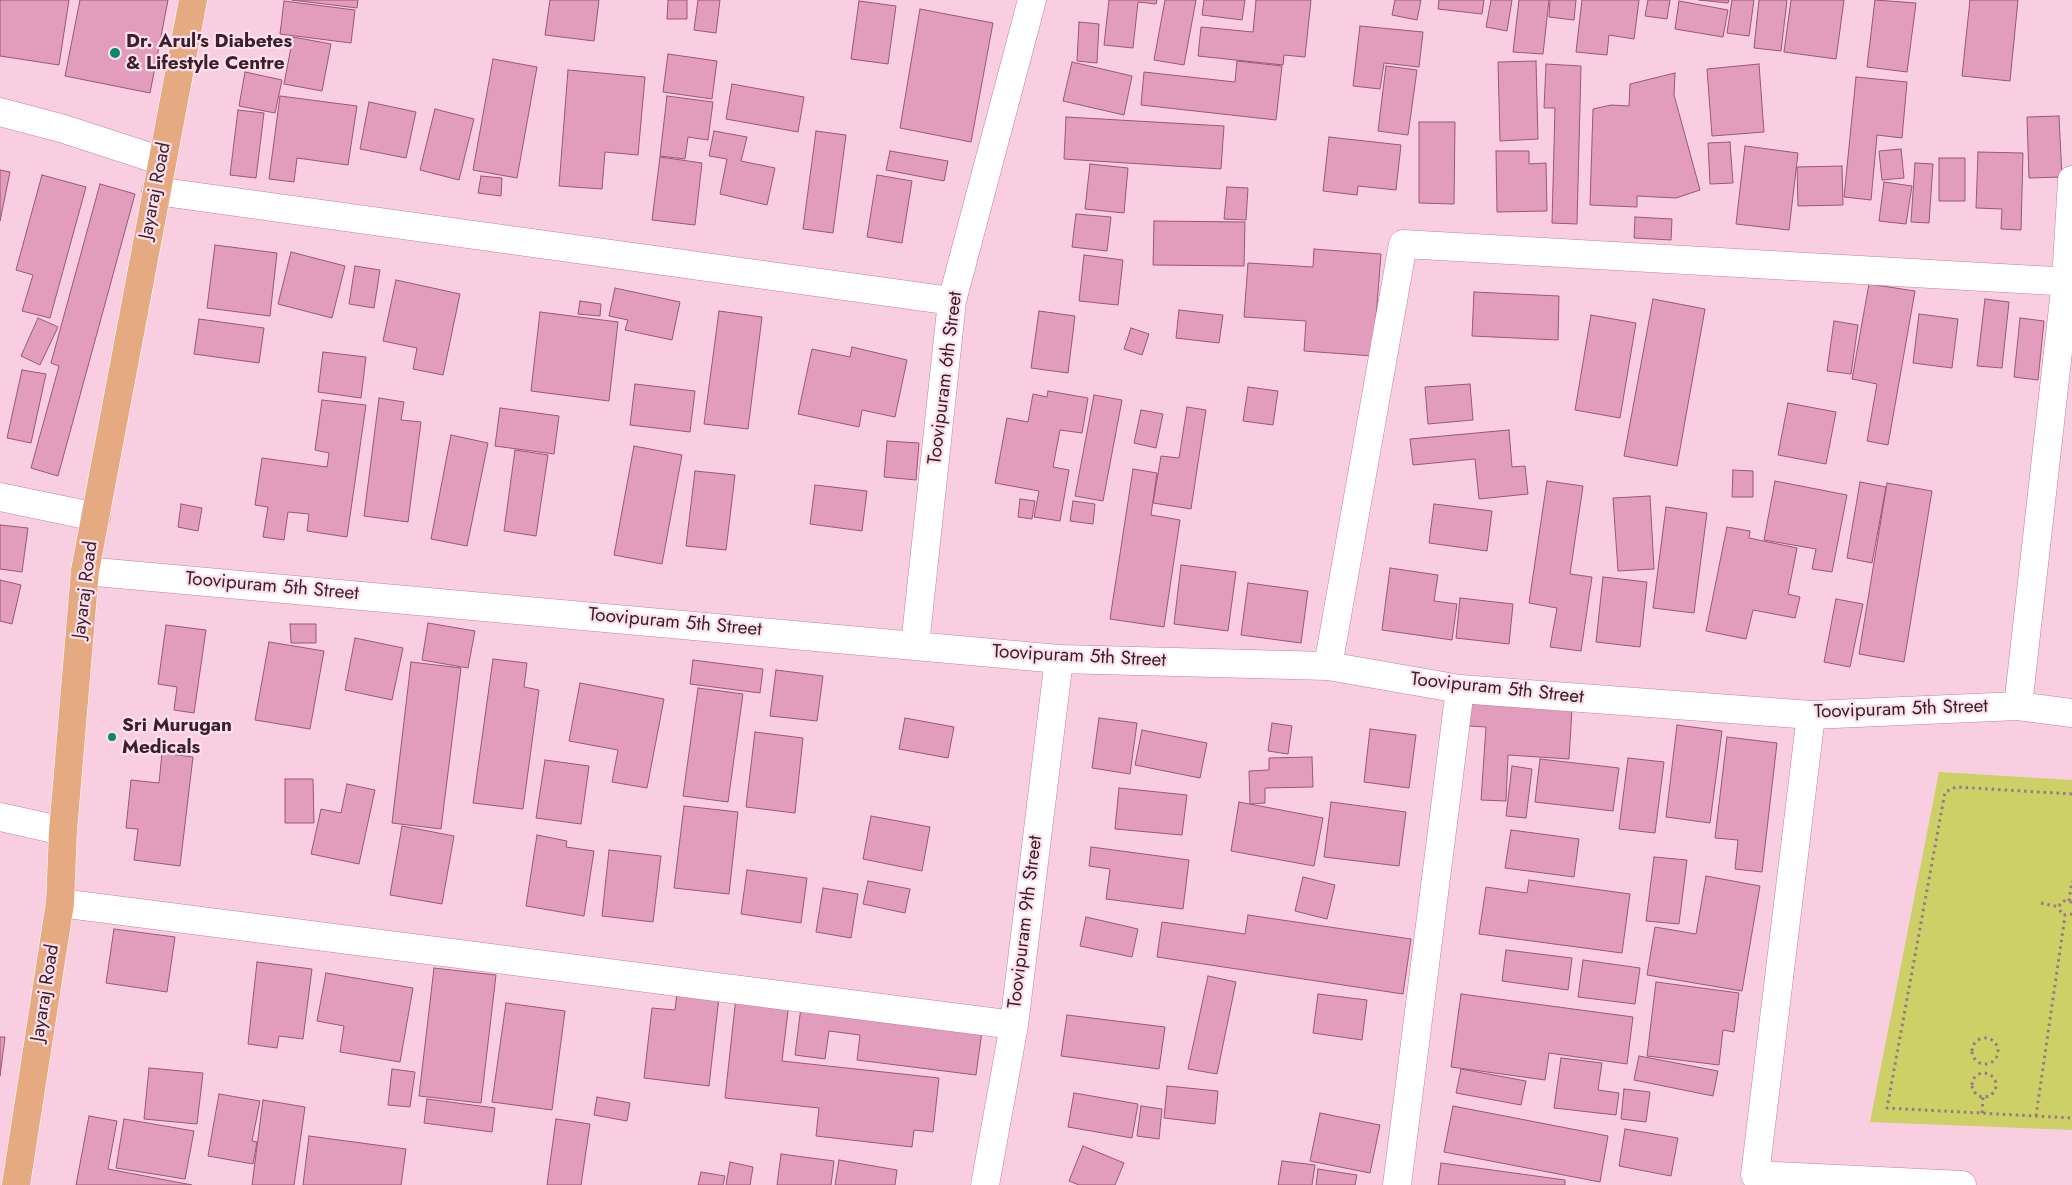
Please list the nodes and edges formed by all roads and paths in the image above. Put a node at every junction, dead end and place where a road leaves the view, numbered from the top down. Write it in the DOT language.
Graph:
graph roads {
  1 [pos="192,0"];
  2 [pos="1032,0"];
  3 [pos="0,112"];
  4 [pos="162,162"];
  5 [pos="2072,180"];
  6 [pos="156,191"];
  7 [pos="2069,282"];
  8 [pos="952,301"];
  9 [pos="0,497"];
  10 [pos="96,516"];
  11 [pos="86,570"];
  12 [pos="915,645"];
  13 [pos="1058,659"];
  14 [pos="1328,666"];
  15 [pos="1460,689"];
  16 [pos="2018,706"];
  17 [pos="2072,713"];
  18 [pos="1812,715"];
  19 [pos="2072,794"];
  20 [pos="0,817"];
  21 [pos="63,832"];
  22 [pos="2072,881"];
  23 [pos="2070,901"];
  24 [pos="60,903"];
  25 [pos="2042,903"];
  26 [pos="2059,906"];
  27 [pos="2072,914"];
  28 [pos="2066,916"];
  29 [pos="1014,1025"];
  30 [pos="1984,1064"];
  31 [pos="1984,1073"];
  32 [pos="1983,1098"];
  33 [pos="1982,1113"];
  34 [pos="2036,1116"];
  35 [pos="2072,1118"];
  36 [pos="16,1185"];
  37 [pos="985,1185"];
  38 [pos="1397,1185"];
  39 [pos="1962,1185"];
  1 -- 4 [label="main road, Jayaraj Road"];
  2 -- 8 [label="street, Toovipuram 6th Street"];
  3 -- 4 [label="street"];
  4 -- 6 [label="main road, Jayaraj Road"];
  5 -- 7 [label="street"];
  6 -- 8 [label="street"];
  6 -- 10 [label="main road, Jayaraj Road"];
  7 -- 14 [label="street"];
  7 -- 16 [label="street"];
  8 -- 12 [label="street, Toovipuram 6th Street"];
  9 -- 10 [label="street"];
  10 -- 11 [label="main road, Jayaraj Road"];
  11 -- 12 [label="street, Toovipuram 5th Street"];
  11 -- 21 [label="main road, Jayaraj Road"];
  12 -- 13 [label="street, Toovipuram 5th Street"];
  13 -- 14 [label="street, Toovipuram 5th Street"];
  13 -- 29 [label="street, Toovipuram 9th Street"];
  14 -- 15 [label="street, Toovipuram 5th Street"];
  15 -- 18 [label="street, Toovipuram 5th Street"];
  15 -- 38 [label="street"];
  16 -- 17 [label="street, Toovipuram 5th Street"];
  16 -- 18 [label="street, Toovipuram 5th Street"];
  18 -- 39 [label="street"];
  19 -- 33 [label="path"];
  20 -- 21 [label="street"];
  21 -- 24 [label="main road, Jayaraj Road"];
  22 -- 23 [label="path"];
  23 -- 26 [label="path"];
  24 -- 29 [label="street"];
  24 -- 36 [label="main road, Jayaraj Road"];
  25 -- 26 [label="path"];
  26 -- 28 [label="path"];
  27 -- 28 [label="path"];
  28 -- 34 [label="path"];
  29 -- 37 [label="street, Toovipuram 9th Street"];
  30 -- 30 [label="path"];
  30 -- 31 [label="path"];
  31 -- 32 [label="path"];
  31 -- 32 [label="path"];
  32 -- 33 [label="path"];
  33 -- 34 [label="path"];
  34 -- 35 [label="path"];
}
